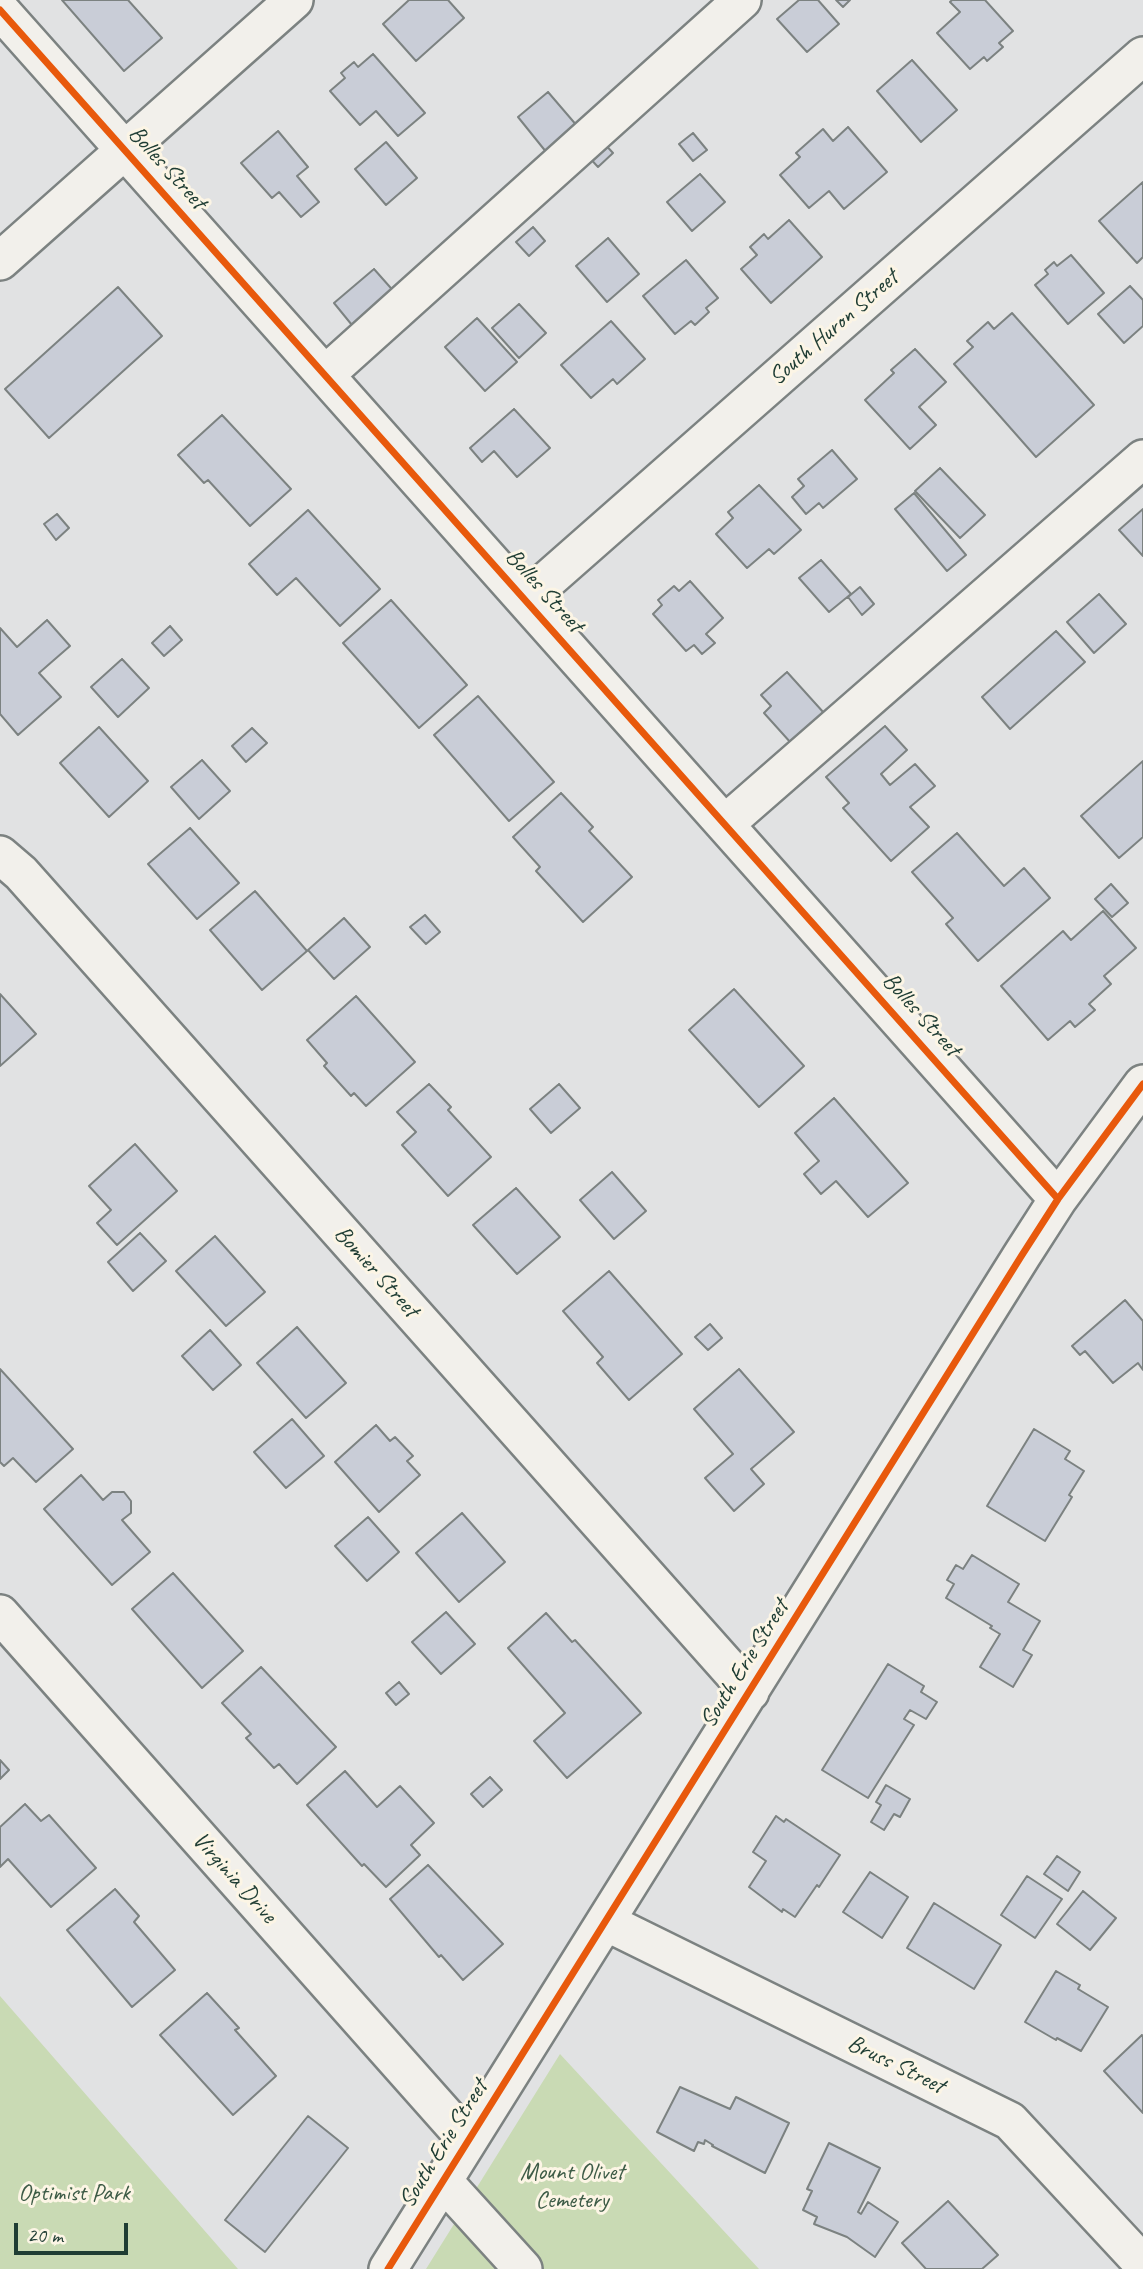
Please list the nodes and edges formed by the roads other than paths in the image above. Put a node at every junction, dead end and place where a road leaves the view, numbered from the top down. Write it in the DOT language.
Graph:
graph roads {
  1 [pos="294,0"];
  2 [pos="741,0"];
  3 [pos="0,10"];
  4 [pos="1143,56"];
  5 [pos="124,149"];
  6 [pos="0,261"];
  7 [pos="326,374"];
  8 [pos="1143,460"];
  9 [pos="526,599"];
  10 [pos="725,824"];
  11 [pos="0,855"];
  12 [pos="1143,1084"];
  13 [pos="1058,1199"];
  14 [pos="0,1614"];
  15 [pos="750,1692"];
  16 [pos="606,1922"];
  17 [pos="468,2141"];
  18 [pos="443,2181"];
  19 [pos="1143,2264"];
  20 [pos="388,2269"];
  21 [pos="523,2269"];
  1 -- 5 [label="street"];
  2 -- 7 [label="street"];
  3 -- 5 [label="street, Bolles Street"];
  4 -- 9 [label="street, South Huron Street"];
  5 -- 6 [label="street"];
  5 -- 7 [label="street, Bolles Street"];
  7 -- 9 [label="street, Bolles Street"];
  8 -- 10 [label="street"];
  9 -- 10 [label="street, Bolles Street"];
  10 -- 13 [label="street, Bolles Street"];
  11 -- 15 [label="street, Bomier Street"];
  12 -- 13 [label="street, South Erie Street"];
  13 -- 15 [label="street, South Erie Street"];
  14 -- 17 [label="street, Virginia Drive"];
  15 -- 16 [label="street, South Erie Street"];
  16 -- 17 [label="street, South Erie Street"];
  16 -- 19 [label="street, Bruss Street"];
  17 -- 18 [label="street, South Erie Street"];
  18 -- 20 [label="street, South Erie Street"];
  18 -- 21 [label="street"];
}
